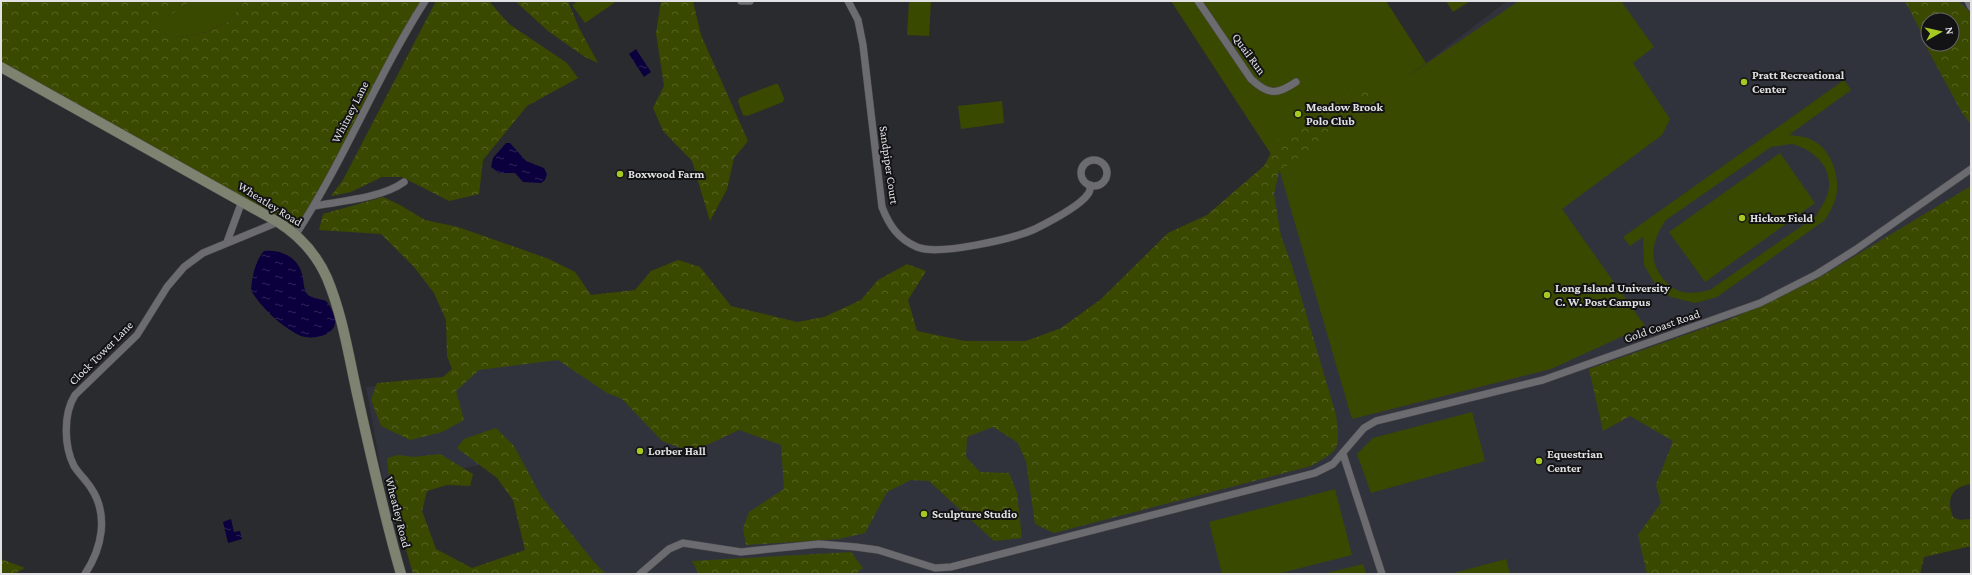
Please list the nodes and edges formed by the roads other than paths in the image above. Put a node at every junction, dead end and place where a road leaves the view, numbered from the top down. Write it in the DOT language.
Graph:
graph roads {
  1 [pos="425,1"];
  2 [pos="741,1"];
  3 [pos="750,1"];
  4 [pos="848,1"];
  5 [pos="1198,1"];
  6 [pos="1968,1"];
  7 [pos="1971,7"];
  8 [pos="1,67"];
  9 [pos="1296,82"];
  10 [pos="1971,169"];
  11 [pos="404,182"];
  12 [pos="1091,185"];
  13 [pos="242,201"];
  14 [pos="314,206"];
  15 [pos="278,222"];
  16 [pos="296,234"];
  17 [pos="227,242"];
  18 [pos="1343,454"];
  19 [pos="85,574"];
  20 [pos="401,574"];
  21 [pos="640,574"];
  22 [pos="1382,574"];
  1 -- 14 [label="street, Whitney Lane"];
  2 -- 3 [label="street"];
  4 -- 12 [label="street, Sandpiper Court"];
  5 -- 9 [label="street, Quail Run"];
  6 -- 7 [label="street"];
  8 -- 13 [label="main road, Wheatley Road"];
  10 -- 18 [label="street, Gold Coast Road"];
  11 -- 14 [label="street"];
  13 -- 15 [label="main road, Wheatley Road"];
  13 -- 17 [label="street"];
  14 -- 16 [label="street, Whitney Lane"];
  15 -- 16 [label="main road, Wheatley Road"];
  15 -- 17 [label="street, Clock Tower Lane"];
  16 -- 20 [label="main road, Wheatley Road"];
  17 -- 19 [label="street, Clock Tower Lane"];
  18 -- 21 [label="street, Gold Coast Road"];
  18 -- 22 [label="street"];
}
